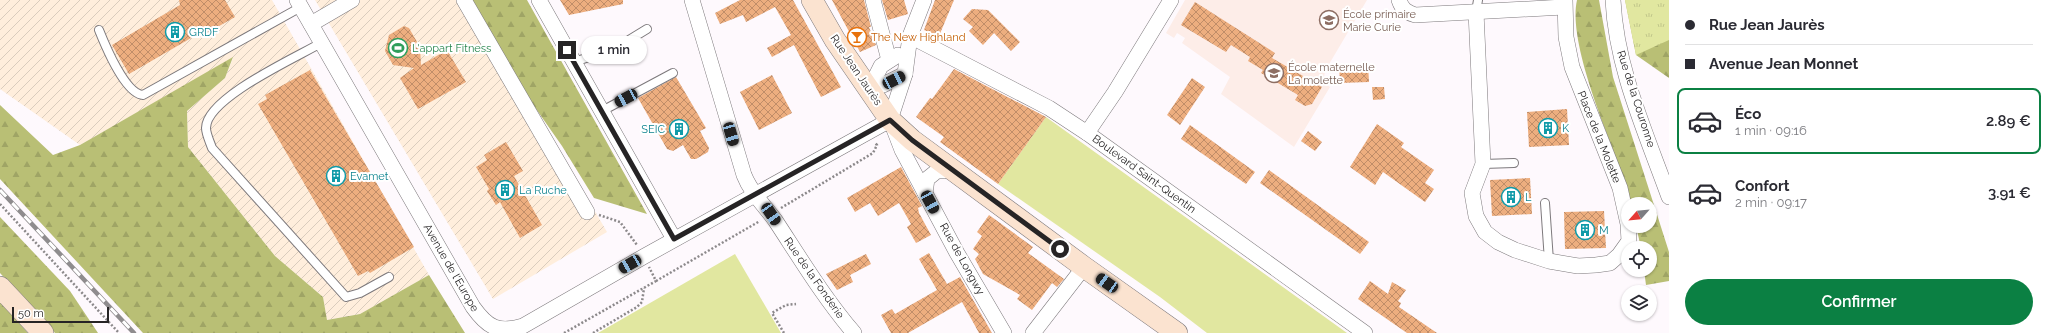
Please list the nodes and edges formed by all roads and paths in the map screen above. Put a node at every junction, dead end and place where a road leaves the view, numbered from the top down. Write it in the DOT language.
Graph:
graph roads {
  1 [pos="352,0"];
  2 [pos="464,0"];
  3 [pos="539,0"];
  4 [pos="692,0"];
  5 [pos="812,0"];
  6 [pos="874,0"];
  7 [pos="924,0"];
  8 [pos="1171,0"];
  9 [pos="1399,0"];
  10 [pos="1613,0"];
  11 [pos="299,3"];
  12 [pos="1564,4"];
  13 [pos="1477,6"];
  14 [pos="311,24"];
  15 [pos="647,29"];
  16 [pos="99,30"];
  17 [pos="909,41"];
  18 [pos="321,43"];
  19 [pos="574,62"];
  20 [pos="885,63"];
  21 [pos="855,70"];
  22 [pos="674,73"];
  23 [pos="905,74"];
  24 [pos="869,90"];
  25 [pos="602,111"];
  26 [pos="890,120"];
  27 [pos="868,131"];
  28 [pos="1087,133"];
  29 [pos="1514,163"];
  30 [pos="1483,164"];
  31 [pos="953,170"];
  32 [pos="925,193"];
  33 [pos="755,194"];
  34 [pos="1669,196"];
  35 [pos="1545,203"];
  36 [pos="0,204"];
  37 [pos="590,213"];
  38 [pos="771,214"];
  39 [pos="674,239"];
  40 [pos="643,257"];
  41 [pos="1549,261"];
  42 [pos="1084,267"];
  43 [pos="389,277"];
  44 [pos="656,280"];
  45 [pos="0,287"];
  46 [pos="644,288"];
  47 [pos="796,304"];
  48 [pos="43,333"];
  49 [pos="119,333"];
  50 [pos="564,333"];
  51 [pos="593,333"];
  52 [pos="784,333"];
  53 [pos="854,333"];
  54 [pos="1004,333"];
  55 [pos="1034,333"];
  56 [pos="1177,333"];
  57 [pos="1365,333"];
  1 -- 14 [label="street"];
  2 -- 37 [label="street"];
  3 -- 19 [label="street"];
  4 -- 33 [label="street, Rue de la Fonderie"];
  5 -- 21 [label="main road, Rue Jean Jaurès"];
  6 -- 20 [label="street"];
  7 -- 17 [label="street"];
  8 -- 28 [label="street"];
  9 -- 13 [label="street, Place de la Molette"];
  10 -- 34 [label="street, Rue de la Couronne"];
  11 -- 14 [label="street, Avenue de l'Europe"];
  11 -- 16 [label="lane"];
  12 -- 13 [label="street, Place de la Molette"];
  12 -- 41 [label="street, Place de la Molette"];
  13 -- 30 [label="street, Place de la Molette"];
  14 -- 18 [label="street, Avenue de l'Europe"];
  15 -- 19 [label="lane"];
  17 -- 20 [label="street"];
  17 -- 23 [label="street"];
  17 -- 28 [label="street, Boulevard Saint-Quentin"];
  18 -- 40 [label="street, Avenue de l'Europe"];
  18 -- 43 [label="lane"];
  19 -- 25 [label="street"];
  20 -- 21 [label="street"];
  20 -- 24 [label="street"];
  21 -- 24 [label="main road, Rue Jean Jaurès"];
  22 -- 25 [label="lane"];
  23 -- 24 [label="street"];
  23 -- 26 [label="street"];
  24 -- 26 [label="main road, Rue Jean Jaurès"];
  25 -- 39 [label="street"];
  26 -- 27 [label="street, Avenue de l'Europe"];
  26 -- 31 [label="main road, Rue Jean Jaurès"];
  26 -- 32 [label="street, Rue de Longwy"];
  27 -- 33 [label="street, Avenue de l'Europe"];
  27 -- 38 [label="path"];
  28 -- 57 [label="street, Boulevard Saint-Quentin"];
  29 -- 30 [label="lane"];
  30 -- 41 [label="street, Place de la Molette"];
  31 -- 32 [label="street"];
  31 -- 42 [label="main road, Rue Jean Jaurès"];
  32 -- 54 [label="street, Rue de Longwy"];
  33 -- 38 [label="street, Rue de la Fonderie"];
  33 -- 39 [label="street, Avenue de l'Europe"];
  35 -- 41 [label="lane"];
  36 -- 49 [label="path"];
  37 -- 40 [label="path"];
  38 -- 44 [label="path"];
  38 -- 53 [label="street, Rue de la Fonderie"];
  39 -- 40 [label="street, Avenue de l'Europe"];
  40 -- 44 [label="path"];
  42 -- 55 [label="street"];
  42 -- 56 [label="main road, Rue Jean Jaurès"];
  44 -- 46 [label="path"];
  45 -- 48 [label="main road"];
  46 -- 50 [label="path"];
  46 -- 51 [label="path"];
  47 -- 52 [label="path"];
}
